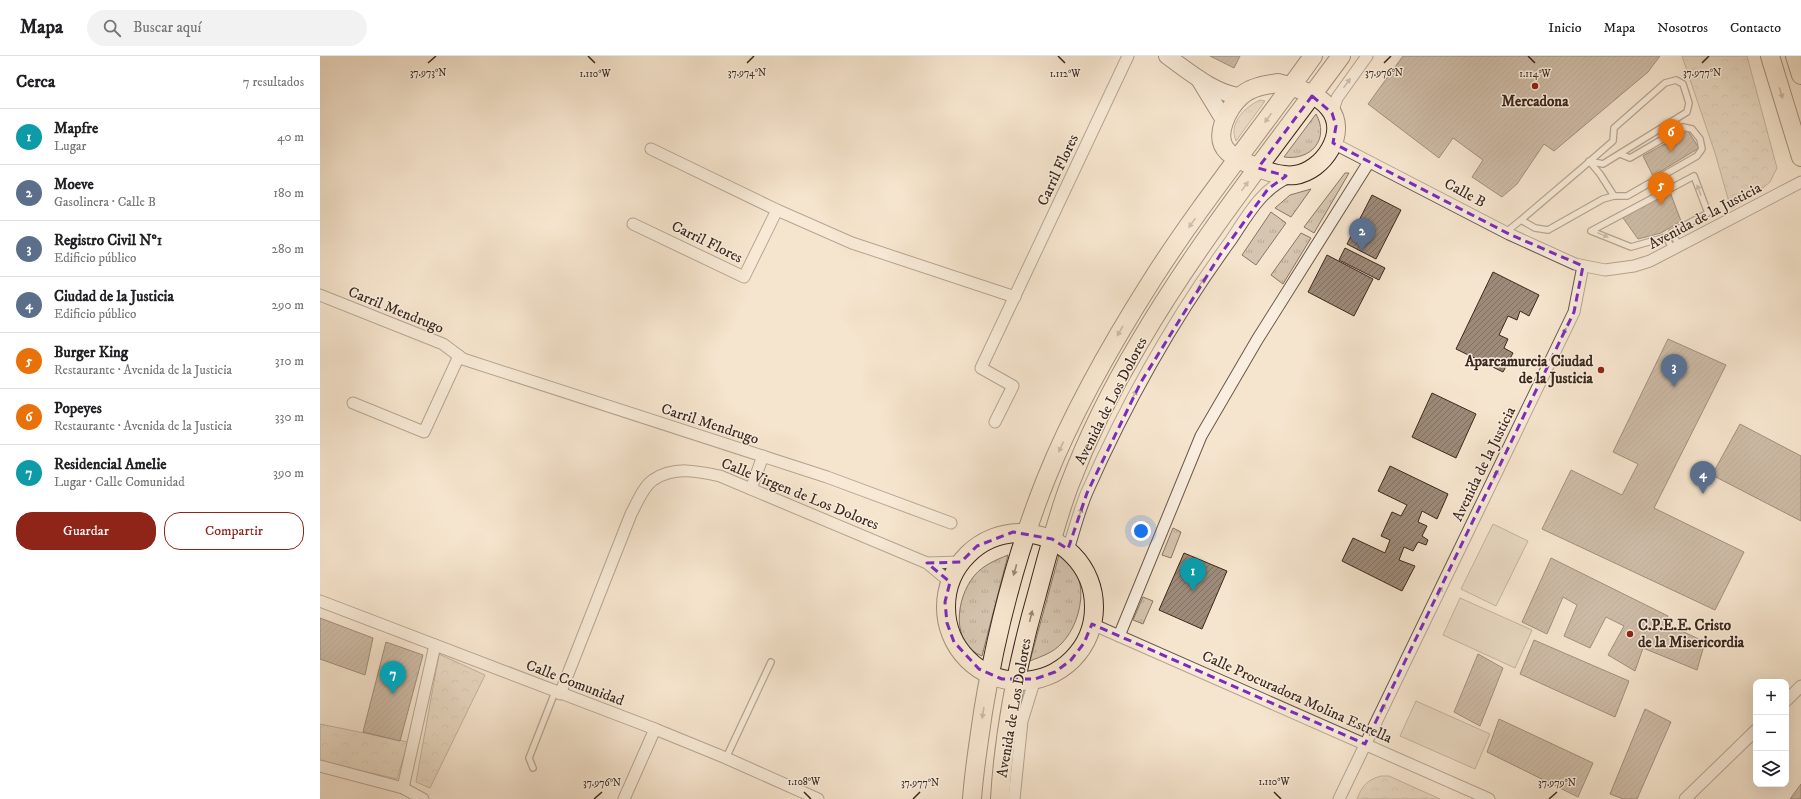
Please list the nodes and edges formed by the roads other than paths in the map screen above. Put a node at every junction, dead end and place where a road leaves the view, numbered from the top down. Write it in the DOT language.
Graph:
graph roads {
  1 [pos="1128,56"];
  2 [pos="1167,56"];
  3 [pos="1313,56"];
  4 [pos="1341,56"];
  5 [pos="1367,56"];
  6 [pos="1770,56"];
  7 [pos="1795,56"];
  8 [pos="1801,75"];
  9 [pos="1199,79"];
  10 [pos="1291,86"];
  11 [pos="1242,96"];
  12 [pos="1312,96"];
  13 [pos="1332,113"];
  14 [pos="1224,120"];
  15 [pos="1333,143"];
  16 [pos="651,150"];
  17 [pos="1620,154"];
  18 [pos="1801,157"];
  19 [pos="1238,159"];
  20 [pos="1589,161"];
  21 [pos="1369,162"];
  22 [pos="1258,168"];
  23 [pos="1296,175"];
  24 [pos="1801,182"];
  25 [pos="1614,196"];
  26 [pos="777,210"];
  27 [pos="1521,220"];
  28 [pos="634,224"];
  29 [pos="1506,232"];
  30 [pos="1676,248"];
  31 [pos="1583,266"];
  32 [pos="320,295"];
  33 [pos="1015,297"];
  34 [pos="459,356"];
  35 [pos="354,403"];
  36 [pos="995,422"];
  37 [pos="763,456"];
  38 [pos="751,489"];
  39 [pos="951,524"];
  40 [pos="1027,533"];
  41 [pos="1052,539"];
  42 [pos="1068,550"];
  43 [pos="961,562"];
  44 [pos="927,563"];
  45 [pos="950,582"];
  46 [pos="320,601"];
  47 [pos="1092,624"];
  48 [pos="1119,636"];
  49 [pos="435,645"];
  50 [pos="771,662"];
  51 [pos="989,674"];
  52 [pos="1035,679"];
  53 [pos="1016,681"];
  54 [pos="1801,686"];
  55 [pos="558,693"];
  56 [pos="1789,698"];
  57 [pos="655,730"];
  58 [pos="1753,733"];
  59 [pos="1365,744"];
  60 [pos="726,758"];
  61 [pos="320,766"];
  62 [pos="533,768"];
  63 [pos="403,788"];
  64 [pos="810,798"];
  65 [pos="424,799"];
  66 [pos="625,799"];
  67 [pos="972,799"];
  68 [pos="1000,799"];
  69 [pos="1014,799"];
  70 [pos="1339,799"];
  71 [pos="1489,799"];
  72 [pos="1685,799"];
  1 -- 33 [label="street, Carril Flores"];
  2 -- 9 [label="street"];
  3 -- 10 [label="main road, Avenida de Los Dolores"];
  4 -- 12 [label="main road, Avenida de Los Dolores"];
  13 -- 5 [label="street, one-way"];
  6 -- 18 [label="main road, one-way"];
  7 -- 8 [label="main road"];
  9 -- 11 [label="street"];
  9 -- 14 [label="street"];
  10 -- 11 [label="main road"];
  10 -- 12 [label="main road"];
  10 -- 19 [label="main road, Avenida de Los Dolores, one-way"];
  11 -- 14 [label="main road"];
  12 -- 13 [label="main road"];
  12 -- 22 [label="main road, Avenida de Los Dolores"];
  13 -- 15 [label="main road"];
  14 -- 19 [label="main road"];
  15 -- 21 [label="street, Calle B"];
  15 -- 23 [label="main road"];
  16 -- 26 [label="street"];
  17 -- 20 [label="lane"];
  17 -- 20 [label="lane"];
  17 -- 25 [label="lane"];
  19 -- 22 [label="main road"];
  19 -- 40 [label="main road, Avenida de Los Dolores, one-way"];
  20 -- 25 [label="lane"];
  20 -- 27 [label="lane"];
  21 -- 29 [label="street, Calle B"];
  21 -- 48 [label="street"];
  22 -- 23 [label="main road"];
  41 -- 22 [label="main road, Avenida de Los Dolores, one-way"];
  42 -- 23 [label="street, one-way"];
  24 -- 30 [label="street, Avenida de la Justicia"];
  25 -- 27 [label="lane"];
  26 -- 28 [label="street, Carril Flores"];
  26 -- 33 [label="street"];
  27 -- 29 [label="lane"];
  29 -- 31 [label="street, Calle B"];
  30 -- 30 [label="lane, one-way"];
  30 -- 31 [label="street, Avenida de la Justicia"];
  59 -- 31 [label="street, Avenida de la Justicia, one-way"];
  32 -- 34 [label="street, Carril Mendrugo"];
  33 -- 36 [label="street, Carril Flores"];
  34 -- 35 [label="street"];
  34 -- 37 [label="street, Carril Mendrugo"];
  37 -- 38 [label="street"];
  37 -- 39 [label="street, Carril Mendrugo"];
  38 -- 44 [label="street, Calle Virgen de Los Dolores"];
  38 -- 55 [label="street, Calle Virgen de Los Dolores"];
  40 -- 41 [label="main road"];
  40 -- 43 [label="main road"];
  40 -- 51 [label="main road, Avenida de Los Dolores, one-way"];
  41 -- 42 [label="main road"];
  53 -- 41 [label="main road, Avenida de Los Dolores, one-way"];
  42 -- 47 [label="main road"];
  43 -- 44 [label="street, Calle Virgen de Los Dolores"];
  43 -- 45 [label="main road"];
  44 -- 45 [label="street, Calle Virgen de Los Dolores"];
  45 -- 51 [label="main road"];
  46 -- 49 [label="street, Calle Comunidad"];
  47 -- 48 [label="street, Calle Procuradora Molina Estrella"];
  47 -- 52 [label="main road"];
  48 -- 59 [label="street, Calle Procuradora Molina Estrella"];
  49 -- 55 [label="street, Calle Comunidad"];
  49 -- 63 [label="street"];
  50 -- 60 [label="lane"];
  51 -- 53 [label="main road"];
  51 -- 67 [label="main road, Avenida de Los Dolores, one-way"];
  52 -- 53 [label="main road"];
  52 -- 69 [label="street"];
  53 -- 68 [label="main road, Avenida de Los Dolores"];
  54 -- 56 [label="street"];
  55 -- 57 [label="street, Calle Comunidad"];
  55 -- 62 [label="lane"];
  57 -- 60 [label="street, Calle Comunidad"];
  57 -- 66 [label="street"];
  58 -- 72 [label="street"];
  59 -- 70 [label="street, Avenida de la Justicia"];
  59 -- 71 [label="street, Calle Procuradora Molina Estrella"];
  60 -- 64 [label="street, Calle Comunidad"];
  61 -- 63 [label="street"];
  63 -- 65 [label="street"];
}
